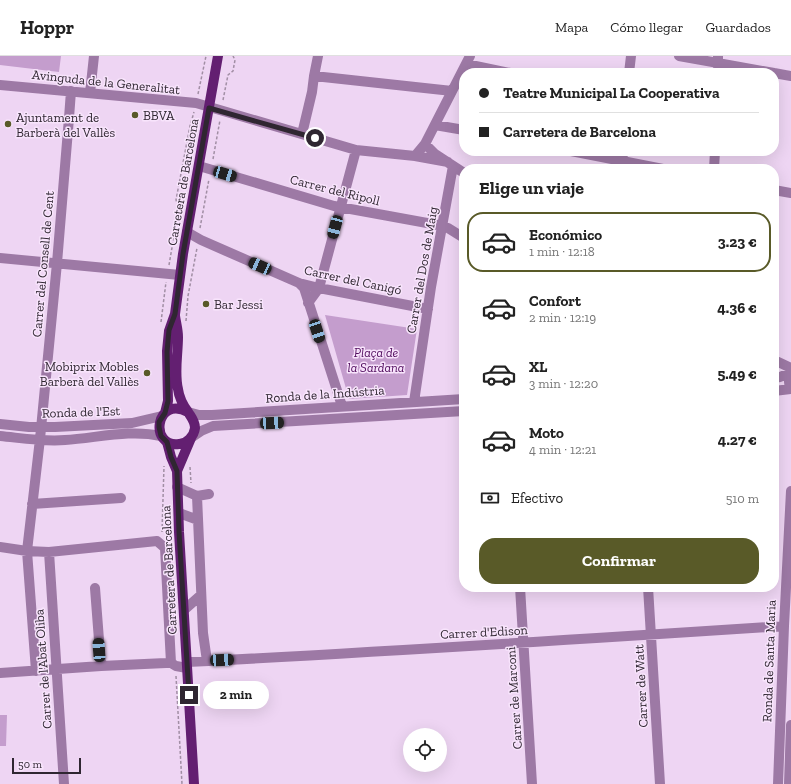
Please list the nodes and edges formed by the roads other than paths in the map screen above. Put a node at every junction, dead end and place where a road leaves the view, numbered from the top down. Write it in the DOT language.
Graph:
graph roads {
  1 [pos="94,56"];
  2 [pos="218,56"];
  3 [pos="318,56"];
  4 [pos="631,56"];
  5 [pos="679,56"];
  6 [pos="468,60"];
  7 [pos="718,64"];
  8 [pos="494,68"];
  9 [pos="630,68"];
  10 [pos="743,68"];
  11 [pos="779,74"];
  12 [pos="314,76"];
  13 [pos="791,76"];
  14 [pos="459,78"];
  15 [pos="0,84"];
  16 [pos="71,92"];
  17 [pos="452,92"];
  18 [pos="90,93"];
  19 [pos="209,108"];
  20 [pos="435,125"];
  21 [pos="459,129"];
  22 [pos="302,134"];
  23 [pos="425,144"];
  24 [pos="356,150"];
  25 [pos="415,156"];
  26 [pos="599,156"];
  27 [pos="622,160"];
  28 [pos="451,164"];
  29 [pos="640,164"];
  30 [pos="199,166"];
  31 [pos="459,170"];
  32 [pos="779,191"];
  33 [pos="791,194"];
  34 [pos="340,207"];
  35 [pos="442,227"];
  36 [pos="187,232"];
  37 [pos="459,235"];
  38 [pos="0,258"];
  39 [pos="57,263"];
  40 [pos="180,274"];
  41 [pos="299,283"];
  42 [pos="319,288"];
  43 [pos="308,303"];
  44 [pos="428,309"];
  45 [pos="175,314"];
  46 [pos="779,363"];
  47 [pos="790,371"];
  48 [pos="779,377"];
  49 [pos="791,389"];
  50 [pos="779,390"];
  51 [pos="459,399"];
  52 [pos="414,402"];
  53 [pos="342,406"];
  54 [pos="459,411"];
  55 [pos="188,412"];
  56 [pos="163,415"];
  57 [pos="0,424"];
  58 [pos="40,426"];
  59 [pos="0,436"];
  60 [pos="191,437"];
  61 [pos="40,439"];
  62 [pos="164,439"];
  63 [pos="177,471"];
  64 [pos="177,487"];
  65 [pos="791,491"];
  66 [pos="209,494"];
  67 [pos="197,496"];
  68 [pos="121,498"];
  69 [pos="32,504"];
  70 [pos="179,514"];
  71 [pos="198,520"];
  72 [pos="0,547"];
  73 [pos="27,551"];
  74 [pos="48,552"];
  75 [pos="95,588"];
  76 [pos="520,592"];
  77 [pos="648,592"];
  78 [pos="201,595"];
  79 [pos="184,610"];
  80 [pos="784,626"];
  81 [pos="652,635"];
  82 [pos="523,643"];
  83 [pos="207,661"];
  84 [pos="171,664"];
  85 [pos="187,665"];
  86 [pos="101,666"];
  87 [pos="56,669"];
  88 [pos="36,670"];
  89 [pos="0,673"];
  90 [pos="791,725"];
  91 [pos="64,784"];
  92 [pos="194,784"];
  93 [pos="532,784"];
  94 [pos="660,784"];
  95 [pos="778,784"];
  96 [pos="789,784"];
  1 -- 18 [label="street"];
  2 -- 19 [label="main road, Carretera de Barcelona"];
  3 -- 12 [label="street"];
  4 -- 9 [label="street"];
  5 -- 7 [label="street"];
  6 -- 8 [label="street"];
  7 -- 10 [label="street"];
  11 -- 13 [label="street"];
  12 -- 17 [label="street"];
  12 -- 22 [label="street"];
  14 -- 17 [label="street"];
  15 -- 16 [label="street, Avinguda de la Generalitat"];
  16 -- 18 [label="street, Avinguda de la Generalitat"];
  16 -- 39 [label="street, Carrer del Consell de Cent"];
  17 -- 20 [label="street"];
  18 -- 19 [label="street, Avinguda de la Generalitat"];
  19 -- 22 [label="street, Avinguda de la Generalitat"];
  19 -- 30 [label="main road, Carretera de Barcelona"];
  20 -- 21 [label="street"];
  20 -- 23 [label="street"];
  22 -- 24 [label="street, Avinguda de la Generalitat"];
  23 -- 25 [label="street"];
  23 -- 28 [label="street"];
  24 -- 25 [label="street, Avinguda de la Generalitat"];
  24 -- 34 [label="street"];
  25 -- 28 [label="street, Avinguda de la Generalitat"];
  26 -- 27 [label="street"];
  27 -- 29 [label="street"];
  28 -- 31 [label="street"];
  28 -- 35 [label="street, Carrer del Dos de Maig"];
  30 -- 34 [label="street, Carrer del Ripoll"];
  30 -- 36 [label="main road, Carretera de Barcelona"];
  32 -- 33 [label="street"];
  34 -- 35 [label="street, Carrer del Ripoll"];
  34 -- 42 [label="street"];
  35 -- 37 [label="street, Carrer del Ripoll"];
  35 -- 44 [label="street, Carrer del Dos de Maig"];
  36 -- 40 [label="main road, Carretera de Barcelona"];
  36 -- 41 [label="street, Carrer del Canigó"];
  38 -- 39 [label="street"];
  39 -- 40 [label="street"];
  39 -- 58 [label="street, Carrer del Consell de Cent"];
  40 -- 45 [label="main road, Carretera de Barcelona"];
  41 -- 42 [label="street, Carrer del Canigó"];
  41 -- 43 [label="street"];
  42 -- 43 [label="street"];
  42 -- 44 [label="street, Carrer del Canigó"];
  43 -- 53 [label="street"];
  44 -- 52 [label="street, Carrer del Dos de Maig"];
  45 -- 55 [label="main road"];
  45 -- 56 [label="main road"];
  46 -- 47 [label="street"];
  47 -- 48 [label="street"];
  47 -- 49 [label="street"];
  49 -- 50 [label="street"];
  51 -- 52 [label="street, Ronda de la Indústria"];
  52 -- 53 [label="street, Ronda de la Indústria"];
  53 -- 55 [label="street, Ronda de la Indústria"];
  54 -- 60 [label="street, Ronda de la Indústria"];
  55 -- 56 [label="main road"];
  55 -- 60 [label="main road"];
  56 -- 58 [label="street, Ronda de l'Est"];
  56 -- 62 [label="main road"];
  57 -- 58 [label="street, Ronda de l'Est"];
  58 -- 61 [label="street, Carrer del Consell de Cent"];
  59 -- 61 [label="street, Ronda de l'Est"];
  60 -- 62 [label="main road"];
  60 -- 63 [label="main road, Carretera de Barcelona"];
  61 -- 62 [label="street, Ronda de l'Est"];
  61 -- 69 [label="street, Carrer del Consell de Cent"];
  62 -- 63 [label="main road, Carretera de Barcelona"];
  63 -- 64 [label="main road, Carretera de Barcelona"];
  64 -- 67 [label="street"];
  64 -- 70 [label="main road, Carretera de Barcelona"];
  65 -- 80 [label="street, Ronda de Santa Maria"];
  66 -- 67 [label="street"];
  67 -- 71 [label="street"];
  68 -- 69 [label="street"];
  69 -- 73 [label="street, Carrer de l'Abat Oliba"];
  70 -- 71 [label="street"];
  70 -- 79 [label="main road, Carretera de Barcelona"];
  71 -- 78 [label="street"];
  72 -- 73 [label="street"];
  73 -- 74 [label="street"];
  73 -- 88 [label="street, Carrer de l'Abat Oliba"];
  74 -- 84 [label="street, Carretera de Barcelona"];
  74 -- 87 [label="street, Carrer de l'Abat Oliba"];
  75 -- 86 [label="street"];
  76 -- 82 [label="street, Carrer de Marconi"];
  77 -- 81 [label="street, Carrer de Watt"];
  78 -- 79 [label="street"];
  78 -- 83 [label="street"];
  79 -- 85 [label="main road, Carretera de Barcelona"];
  80 -- 81 [label="street, Carrer d'Edison"];
  80 -- 95 [label="street, Ronda de Santa Maria"];
  81 -- 82 [label="street, Carrer d'Edison"];
  81 -- 94 [label="street, Carrer de Watt"];
  82 -- 83 [label="street, Carrer d'Edison"];
  82 -- 93 [label="street, Carrer de Marconi"];
  83 -- 85 [label="street, Carrer d'Edison"];
  84 -- 85 [label="street"];
  84 -- 86 [label="street"];
  85 -- 92 [label="main road, Carretera de Barcelona"];
  86 -- 87 [label="street"];
  87 -- 88 [label="street"];
  87 -- 91 [label="street, Carrer de l'Abat Oliba"];
  88 -- 89 [label="street"];
  90 -- 96 [label="street, Ronda de Santa Maria"];
}
